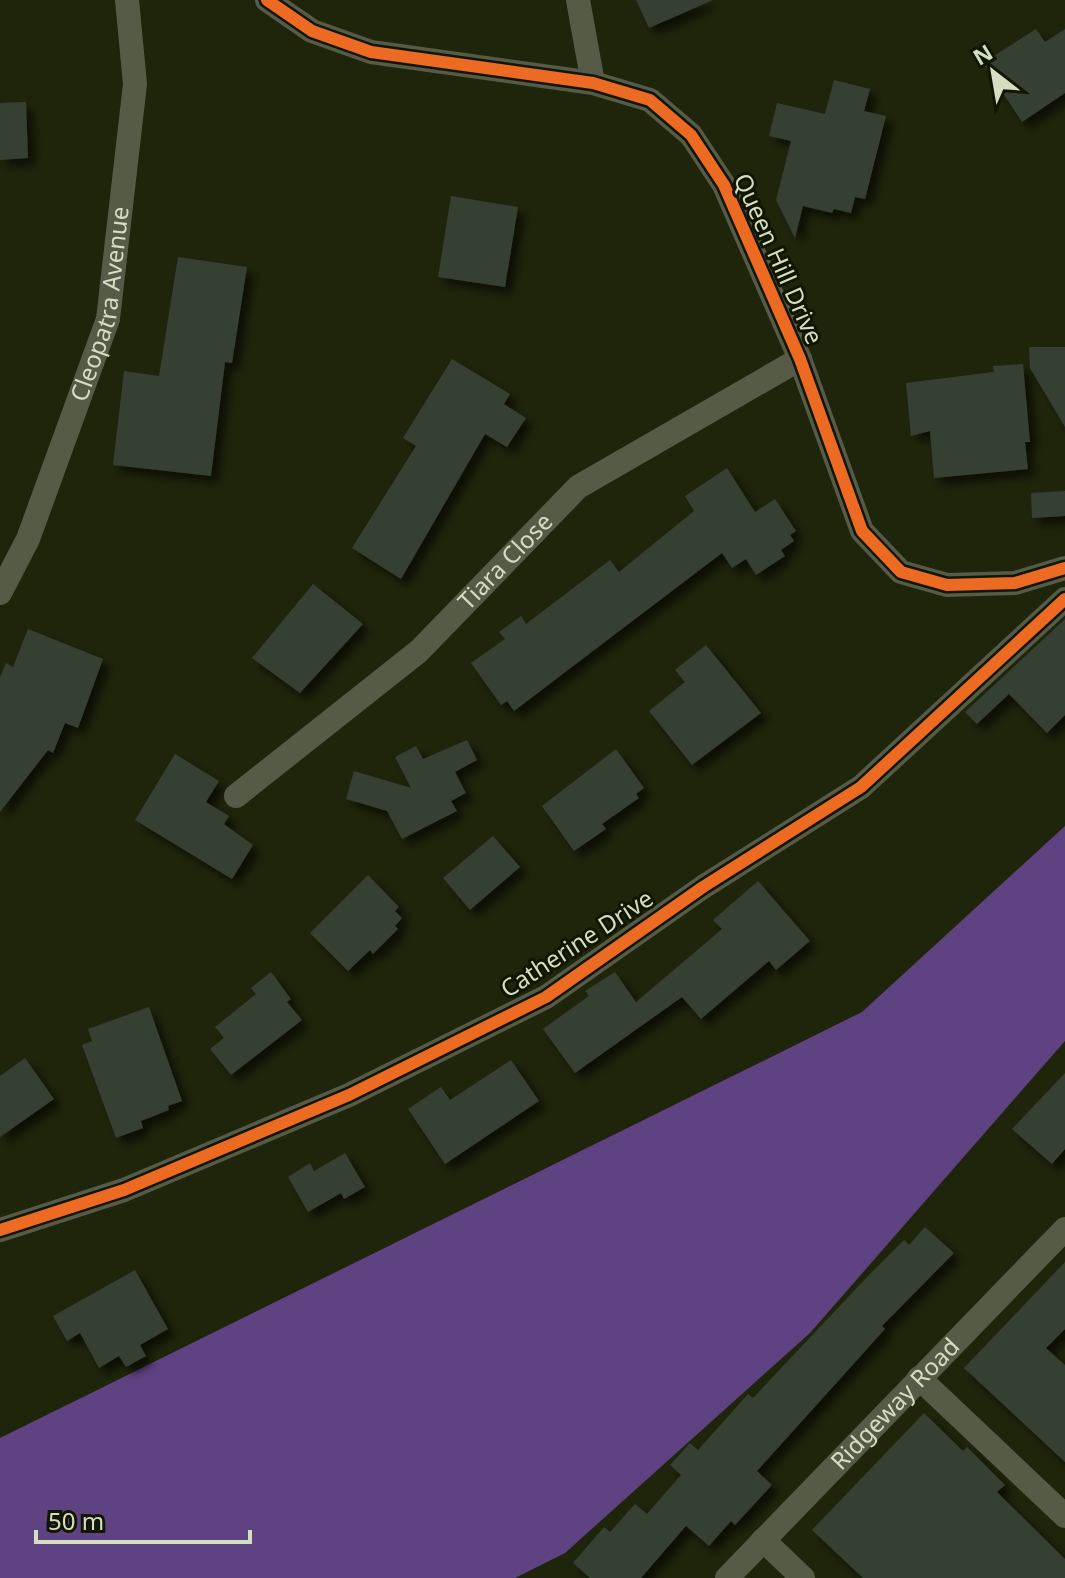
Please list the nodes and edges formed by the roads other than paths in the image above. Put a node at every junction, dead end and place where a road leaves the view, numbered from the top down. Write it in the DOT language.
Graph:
graph roads {
  1 [pos="127,0"];
  2 [pos="267,0"];
  3 [pos="578,0"];
  4 [pos="593,83"];
  5 [pos="800,359"];
  6 [pos="1065,568"];
  7 [pos="0,593"];
  8 [pos="1065,599"];
  9 [pos="236,796"];
  10 [pos="1065,1229"];
  11 [pos="0,1230"];
  12 [pos="919,1378"];
  13 [pos="1065,1516"];
  14 [pos="763,1540"];
  15 [pos="727,1578"];
  16 [pos="803,1578"];
  1 -- 7 [label="street, Cleopatra Avenue"];
  2 -- 4 [label="street, Queen Hill Drive"];
  3 -- 4 [label="street"];
  4 -- 5 [label="street, Queen Hill Drive"];
  5 -- 6 [label="street, Queen Hill Drive"];
  5 -- 9 [label="street, Tiara Close"];
  8 -- 11 [label="street, Catherine Drive"];
  10 -- 12 [label="street, Ridgeway Road"];
  12 -- 13 [label="street"];
  12 -- 14 [label="street, Ridgeway Road"];
  14 -- 15 [label="street, Ridgeway Road"];
  14 -- 16 [label="street"];
}
